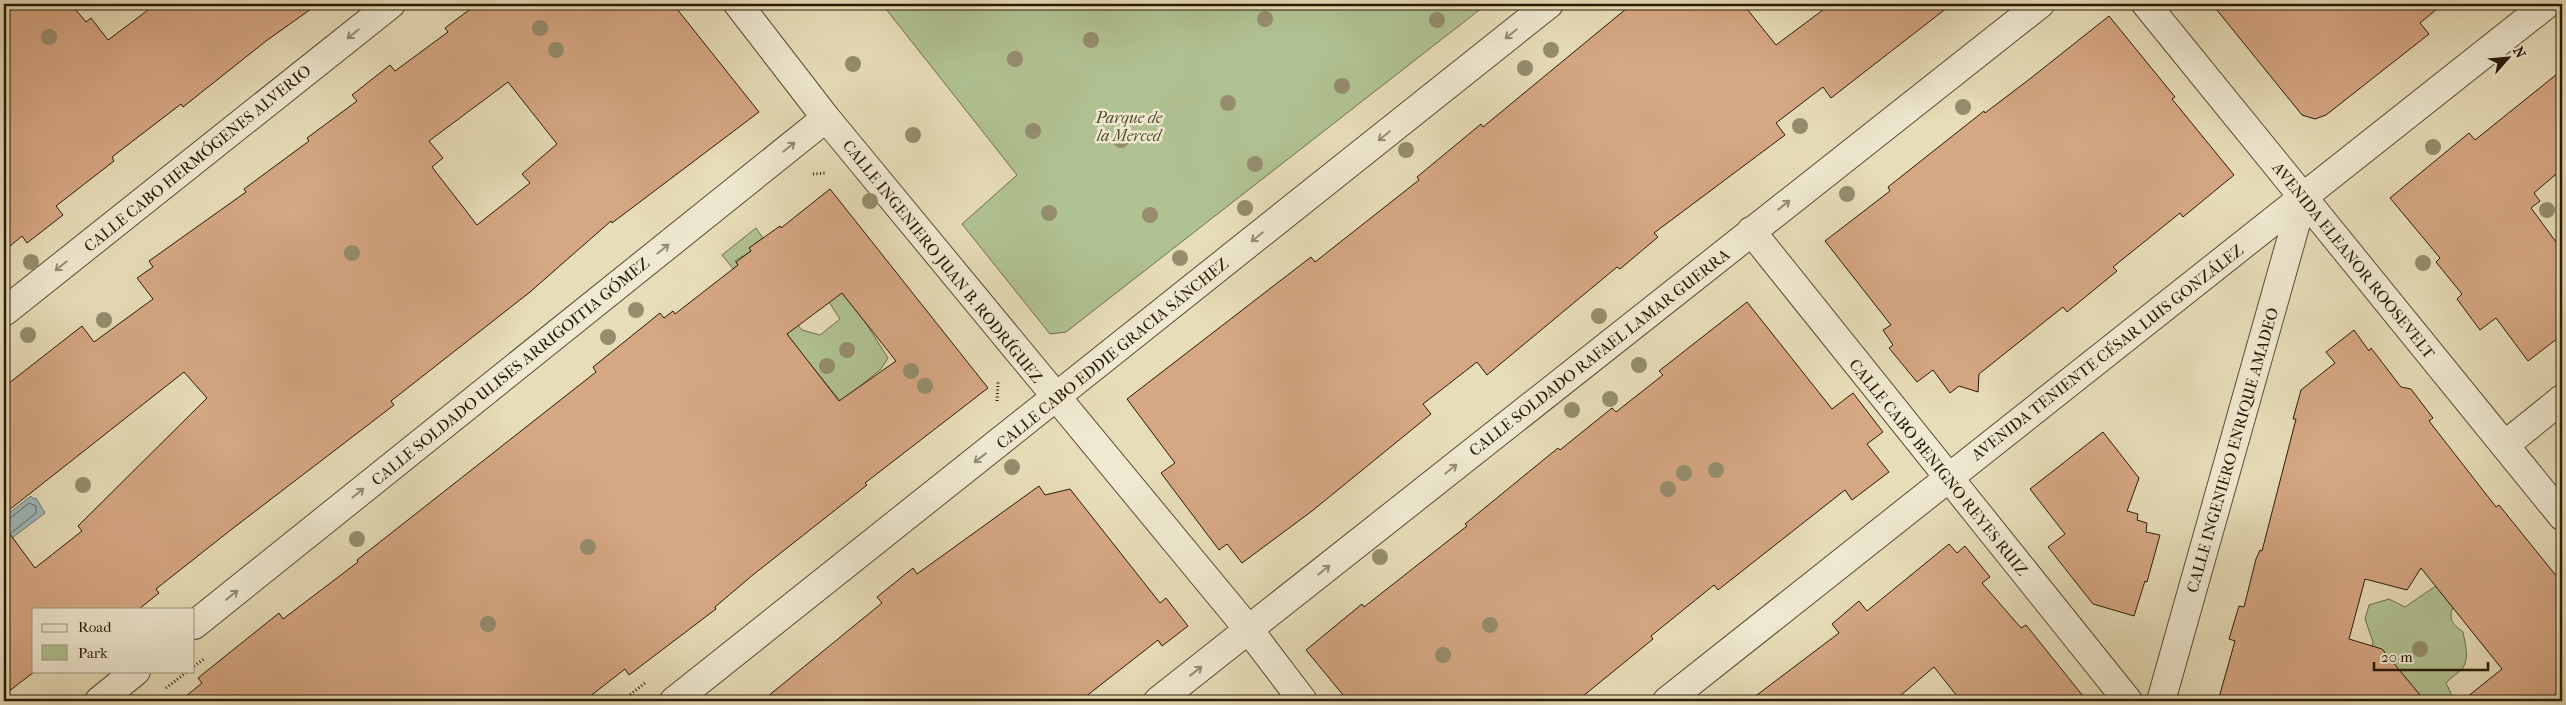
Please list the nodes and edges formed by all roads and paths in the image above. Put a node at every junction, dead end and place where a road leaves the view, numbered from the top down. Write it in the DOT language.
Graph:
graph roads {
  1 [pos="391,4"];
  2 [pos="738,4"];
  3 [pos="1549,4"];
  4 [pos="2040,4"];
  5 [pos="2146,4"];
  6 [pos="2547,4"];
  7 [pos="826,118"];
  8 [pos="830,174"];
  9 [pos="806,178"];
  10 [pos="2303,198"];
  11 [pos="1751,231"];
  12 [pos="4,312"];
  13 [pos="994,377"];
  14 [pos="1056,398"];
  15 [pos="2562,399"];
  16 [pos="993,406"];
  17 [pos="2505,445"];
  18 [pos="1947,478"];
  19 [pos="2562,516"];
  20 [pos="195,624"];
  21 [pos="1248,630"];
  22 [pos="135,672"];
  23 [pos="187,672"];
  24 [pos="652,677"];
  25 [pos="165,689"];
  26 [pos="99,701"];
  27 [pos="622,701"];
  28 [pos="674,701"];
  29 [pos="1158,701"];
  30 [pos="1303,701"];
  31 [pos="1667,701"];
  32 [pos="2128,701"];
  33 [pos="2161,701"];
  1 -- 12 [label="street, CALLE CABO HERMÓGENES ALVERIO, one-way"];
  2 -- 7 [label="street, CALLE INGENIERO JUAN B. RODRÍGUEZ"];
  3 -- 14 [label="street, CALLE CABO EDDIE GRACIA SÁNCHEZ, one-way"];
  11 -- 4 [label="street, CALLE SOLDADO RAFAEL LAMAR GUERRA, one-way"];
  5 -- 10 [label="street, AVENIDA ELEANOR ROOSEVELT"];
  6 -- 10 [label="street, AVENIDA TENIENTE CÉSAR LUIS GONZÁLEZ"];
  7 -- 14 [label="street, CALLE INGENIERO JUAN B. RODRÍGUEZ"];
  20 -- 7 [label="street, CALLE SOLDADO ULISES ARRIGOITIA GÓMEZ, one-way"];
  8 -- 9 [label="path"];
  10 -- 17 [label="street, AVENIDA ELEANOR ROOSEVELT"];
  10 -- 18 [label="street, AVENIDA TENIENTE CÉSAR LUIS GONZÁLEZ"];
  10 -- 33 [label="street, CALLE INGENIERO ENRIQUE AMADEO"];
  11 -- 18 [label="street, CALLE CABO BENIGNO REYES RUIZ"];
  21 -- 11 [label="street, CALLE SOLDADO RAFAEL LAMAR GUERRA, one-way"];
  13 -- 16 [label="path"];
  14 -- 21 [label="street, CALLE INGENIERO JUAN B. RODRÍGUEZ"];
  14 -- 28 [label="street, CALLE CABO EDDIE GRACIA SÁNCHEZ, one-way"];
  15 -- 17 [label="street"];
  17 -- 19 [label="street, AVENIDA ELEANOR ROOSEVELT"];
  18 -- 31 [label="street, AVENIDA TENIENTE CÉSAR LUIS GONZÁLEZ"];
  18 -- 32 [label="street, CALLE CABO BENIGNO REYES RUIZ"];
  29 -- 21 [label="street, CALLE SOLDADO RAFAEL LAMAR GUERRA, one-way"];
  21 -- 30 [label="street, CALLE INGENIERO JUAN B. RODRÍGUEZ"];
  22 -- 26 [label="street"];
  23 -- 25 [label="path"];
  24 -- 27 [label="path"];
}
